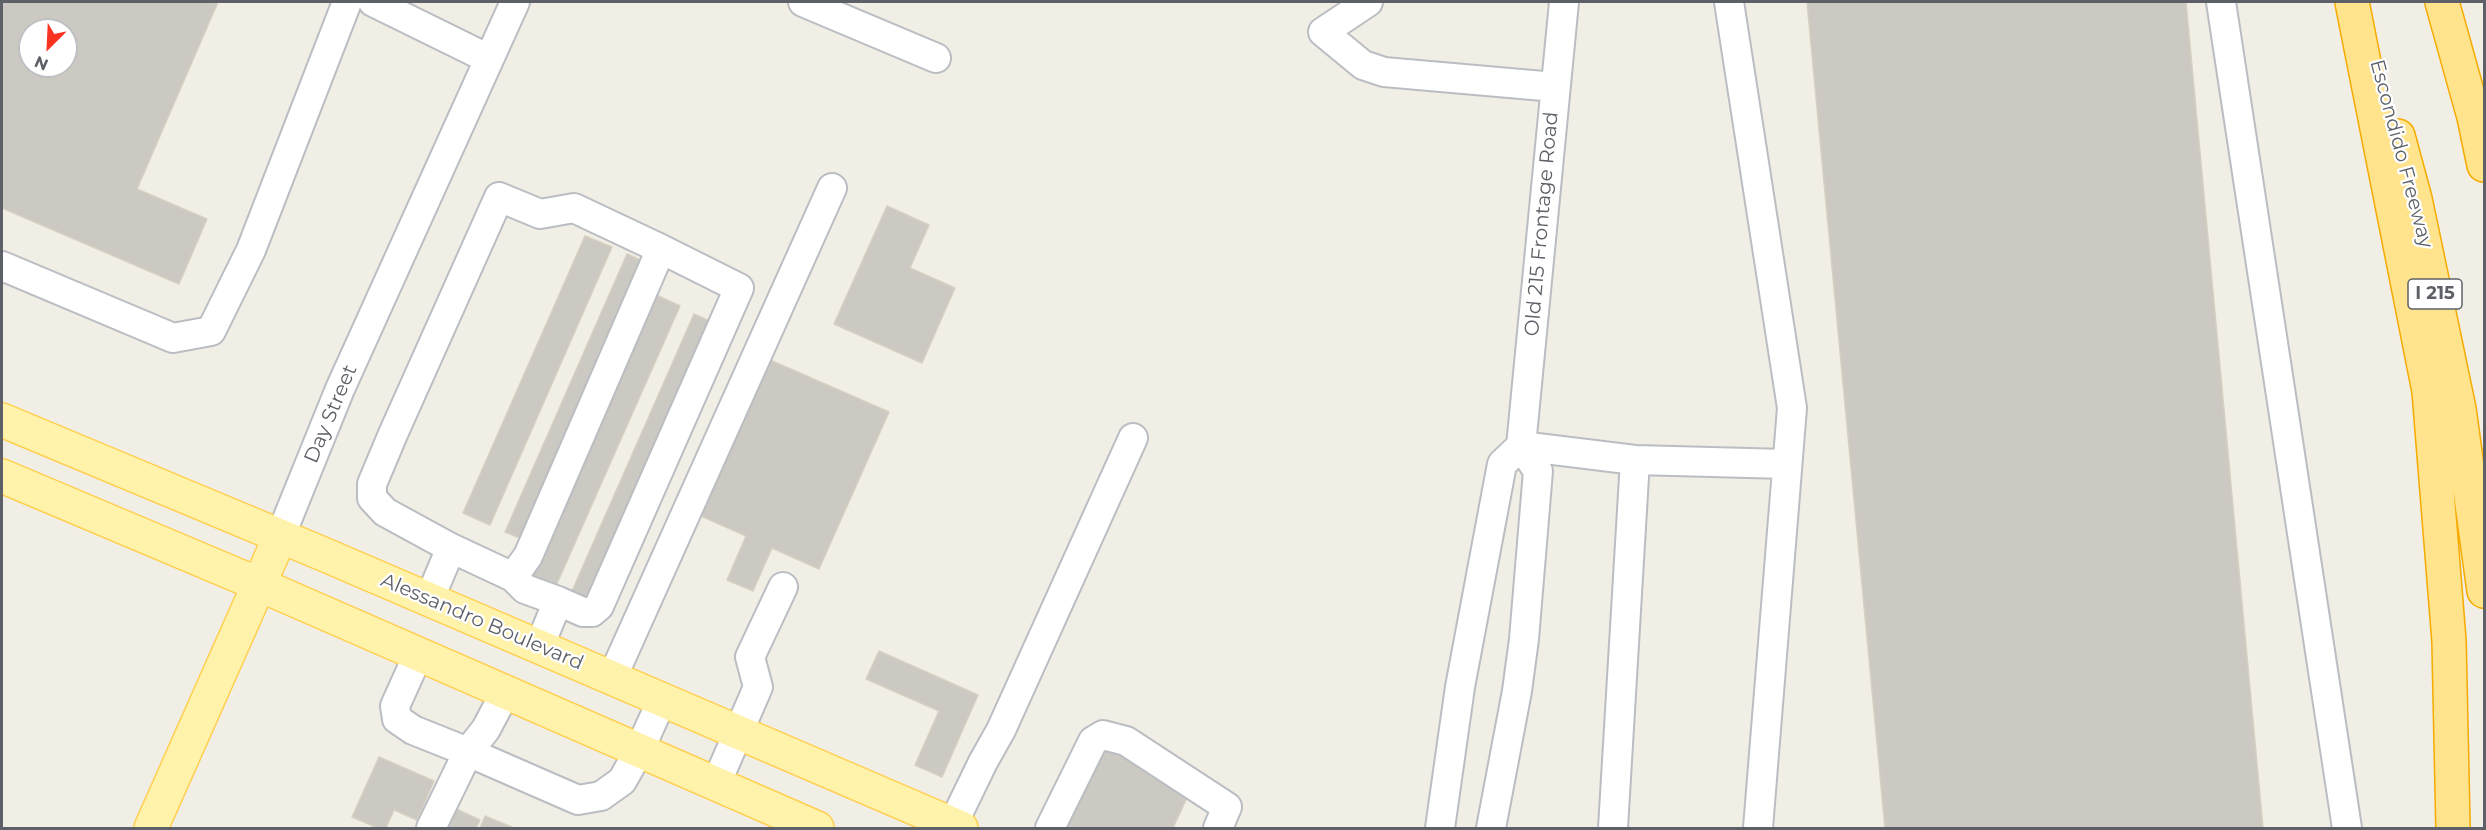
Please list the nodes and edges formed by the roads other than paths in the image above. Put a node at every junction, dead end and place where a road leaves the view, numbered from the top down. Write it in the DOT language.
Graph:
graph roads {
  1 [pos="347,2"];
  2 [pos="373,2"];
  3 [pos="515,2"];
  4 [pos="802,2"];
  5 [pos="1368,2"];
  6 [pos="1564,2"];
  7 [pos="1729,2"];
  8 [pos="2221,2"];
  9 [pos="2352,2"];
  10 [pos="2360,2"];
  11 [pos="2442,2"];
  12 [pos="936,58"];
  13 [pos="489,59"];
  14 [pos="1556,87"];
  15 [pos="2484,165"];
  16 [pos="832,188"];
  17 [pos="661,249"];
  18 [pos="2,266"];
  19 [pos="2,420"];
  20 [pos="1133,438"];
  21 [pos="1521,446"];
  22 [pos="1635,460"];
  23 [pos="1786,464"];
  24 [pos="2,476"];
  25 [pos="280,537"];
  26 [pos="451,548"];
  27 [pos="513,577"];
  28 [pos="258,584"];
  29 [pos="783,587"];
  30 [pos="2484,591"];
  31 [pos="429,600"];
  32 [pos="558,601"];
  33 [pos="538,647"];
  34 [pos="418,655"];
  35 [pos="612,678"];
  36 [pos="505,693"];
  37 [pos="662,700"];
  38 [pos="737,732"];
  39 [pos="639,751"];
  40 [pos="468,752"];
  41 [pos="716,784"];
  42 [pos="1223,818"];
  43 [pos="151,828"];
  44 [pos="431,828"];
  45 [pos="817,828"];
  46 [pos="956,828"];
  47 [pos="1050,828"];
  48 [pos="1440,828"];
  49 [pos="1491,828"];
  50 [pos="1613,828"];
  51 [pos="1758,828"];
  52 [pos="2347,828"];
  53 [pos="2453,828"];
  1 -- 18 [label="street"];
  2 -- 13 [label="street"];
  3 -- 13 [label="street, Day Street"];
  4 -- 12 [label="street"];
  5 -- 14 [label="street"];
  6 -- 14 [label="street, Old 215 Frontage Road"];
  7 -- 23 [label="street"];
  8 -- 52 [label="street"];
  9 -- 53 [label="highway"];
  10 -- 30 [label="highway, Escondido Freeway / I 215"];
  11 -- 15 [label="highway"];
  13 -- 25 [label="street, Day Street"];
  14 -- 21 [label="street, Old 215 Frontage Road"];
  16 -- 35 [label="street"];
  17 -- 26 [label="street"];
  17 -- 27 [label="street"];
  17 -- 32 [label="street"];
  19 -- 25 [label="main road, Alessandro Boulevard"];
  20 -- 46 [label="street"];
  21 -- 22 [label="street"];
  21 -- 48 [label="street"];
  21 -- 49 [label="street"];
  22 -- 23 [label="street"];
  22 -- 50 [label="street"];
  23 -- 51 [label="street"];
  24 -- 28 [label="main road"];
  25 -- 28 [label="main road, Day Street"];
  25 -- 31 [label="main road, Alessandro Boulevard"];
  26 -- 27 [label="street"];
  26 -- 31 [label="street"];
  27 -- 32 [label="street"];
  28 -- 34 [label="main road"];
  28 -- 43 [label="main road, Day Street"];
  29 -- 38 [label="street"];
  31 -- 33 [label="main road, Alessandro Boulevard"];
  32 -- 33 [label="street"];
  33 -- 35 [label="main road, Alessandro Boulevard"];
  34 -- 36 [label="main road"];
  34 -- 40 [label="street"];
  35 -- 37 [label="main road, Alessandro Boulevard"];
  36 -- 39 [label="main road"];
  36 -- 40 [label="street"];
  37 -- 38 [label="main road, Alessandro Boulevard"];
  37 -- 39 [label="street"];
  38 -- 41 [label="street"];
  38 -- 46 [label="main road, Alessandro Boulevard"];
  39 -- 40 [label="street"];
  39 -- 41 [label="main road"];
  40 -- 44 [label="street"];
  41 -- 45 [label="main road"];
  42 -- 47 [label="street"];
}
